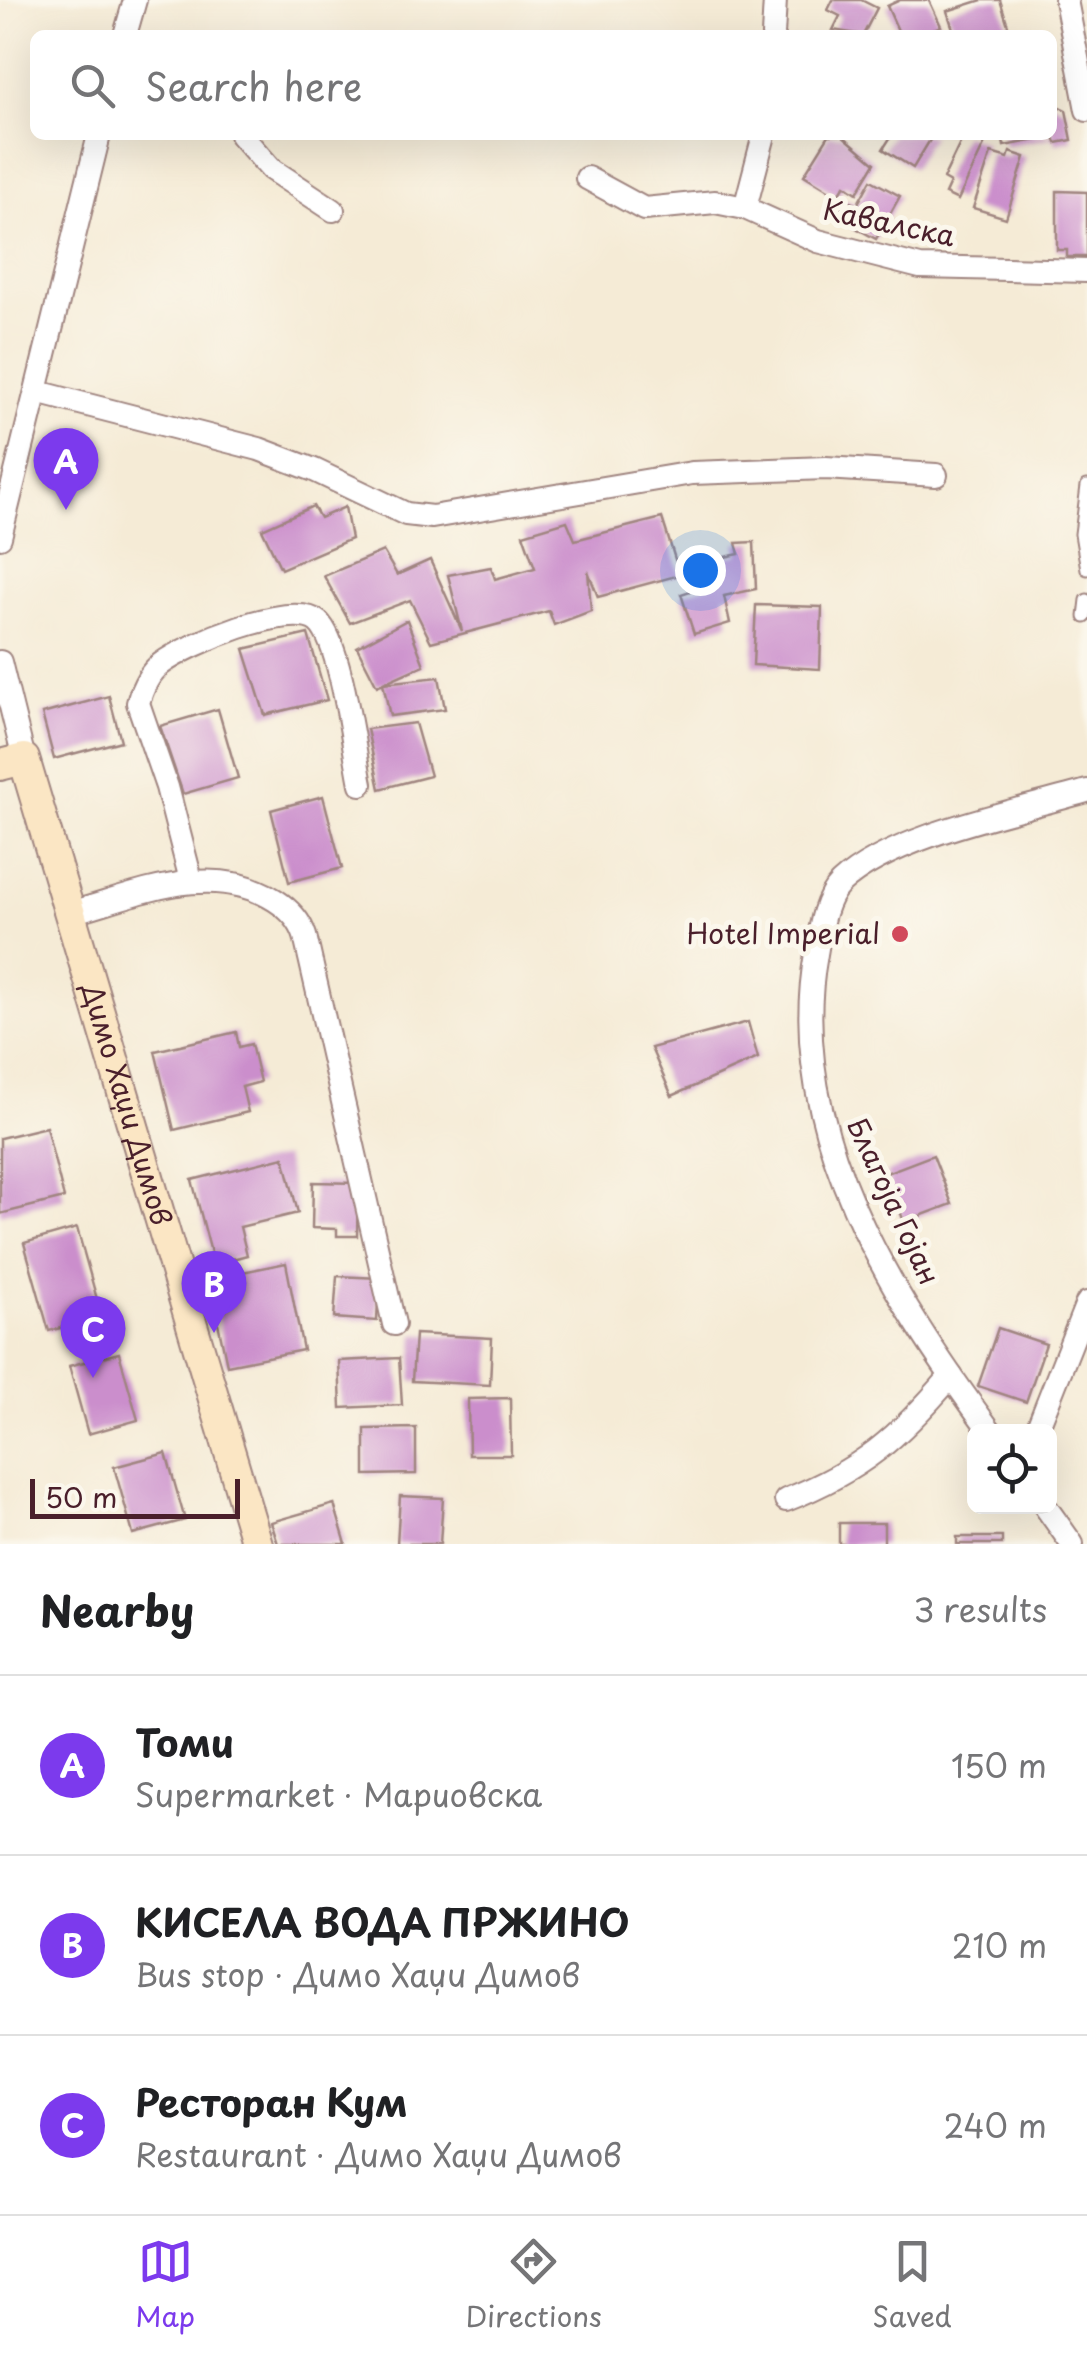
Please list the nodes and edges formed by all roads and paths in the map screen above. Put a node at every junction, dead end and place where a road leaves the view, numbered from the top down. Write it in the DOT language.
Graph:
graph roads {
  1 [pos="135,0"];
  2 [pos="775,0"];
  3 [pos="1066,0"];
  4 [pos="126,30"];
  5 [pos="773,30"];
  6 [pos="1087,110"];
  7 [pos="98,140"];
  8 [pos="245,140"];
  9 [pos="763,140"];
  10 [pos="586,178"];
  11 [pos="746,208"];
  12 [pos="333,210"];
  13 [pos="1087,271"];
  14 [pos="37,392"];
  15 [pos="24,444"];
  16 [pos="0,464"];
  17 [pos="936,475"];
  18 [pos="1087,486"];
  19 [pos="0,537"];
  20 [pos="1087,569"];
  21 [pos="1087,600"];
  22 [pos="1085,617"];
  23 [pos="0,662"];
  24 [pos="12,762"];
  25 [pos="360,784"];
  26 [pos="1087,790"];
  27 [pos="191,880"];
  28 [pos="70,913"];
  29 [pos="1087,1303"];
  30 [pos="394,1324"];
  31 [pos="950,1376"];
  32 [pos="985,1424"];
  33 [pos="1039,1424"];
  34 [pos="786,1500"];
  35 [pos="1051,1514"];
  36 [pos="257,1544"];
  37 [pos="1072,1544"];
  1 -- 4 [label="street"];
  2 -- 5 [label="street"];
  3 -- 6 [label="street"];
  7 -- 14 [label="street"];
  8 -- 12 [label="street"];
  9 -- 11 [label="street"];
  10 -- 11 [label="street, Кавалска"];
  11 -- 13 [label="street, Кавалска"];
  14 -- 15 [label="street"];
  14 -- 17 [label="street"];
  15 -- 16 [label="street"];
  15 -- 19 [label="street"];
  18 -- 20 [label="lane"];
  21 -- 22 [label="lane"];
  23 -- 24 [label="street, Димо Хаџи Димов"];
  24 -- 28 [label="street, Димо Хаџи Димов"];
  25 -- 27 [label="street"];
  26 -- 31 [label="street, Благоја Гојан"];
  27 -- 28 [label="street"];
  27 -- 30 [label="street"];
  28 -- 36 [label="street, Димо Хаџи Димов"];
  29 -- 33 [label="street"];
  31 -- 32 [label="street, Благоја Гојан"];
  31 -- 34 [label="street"];
  35 -- 37 [label="street"];
}
